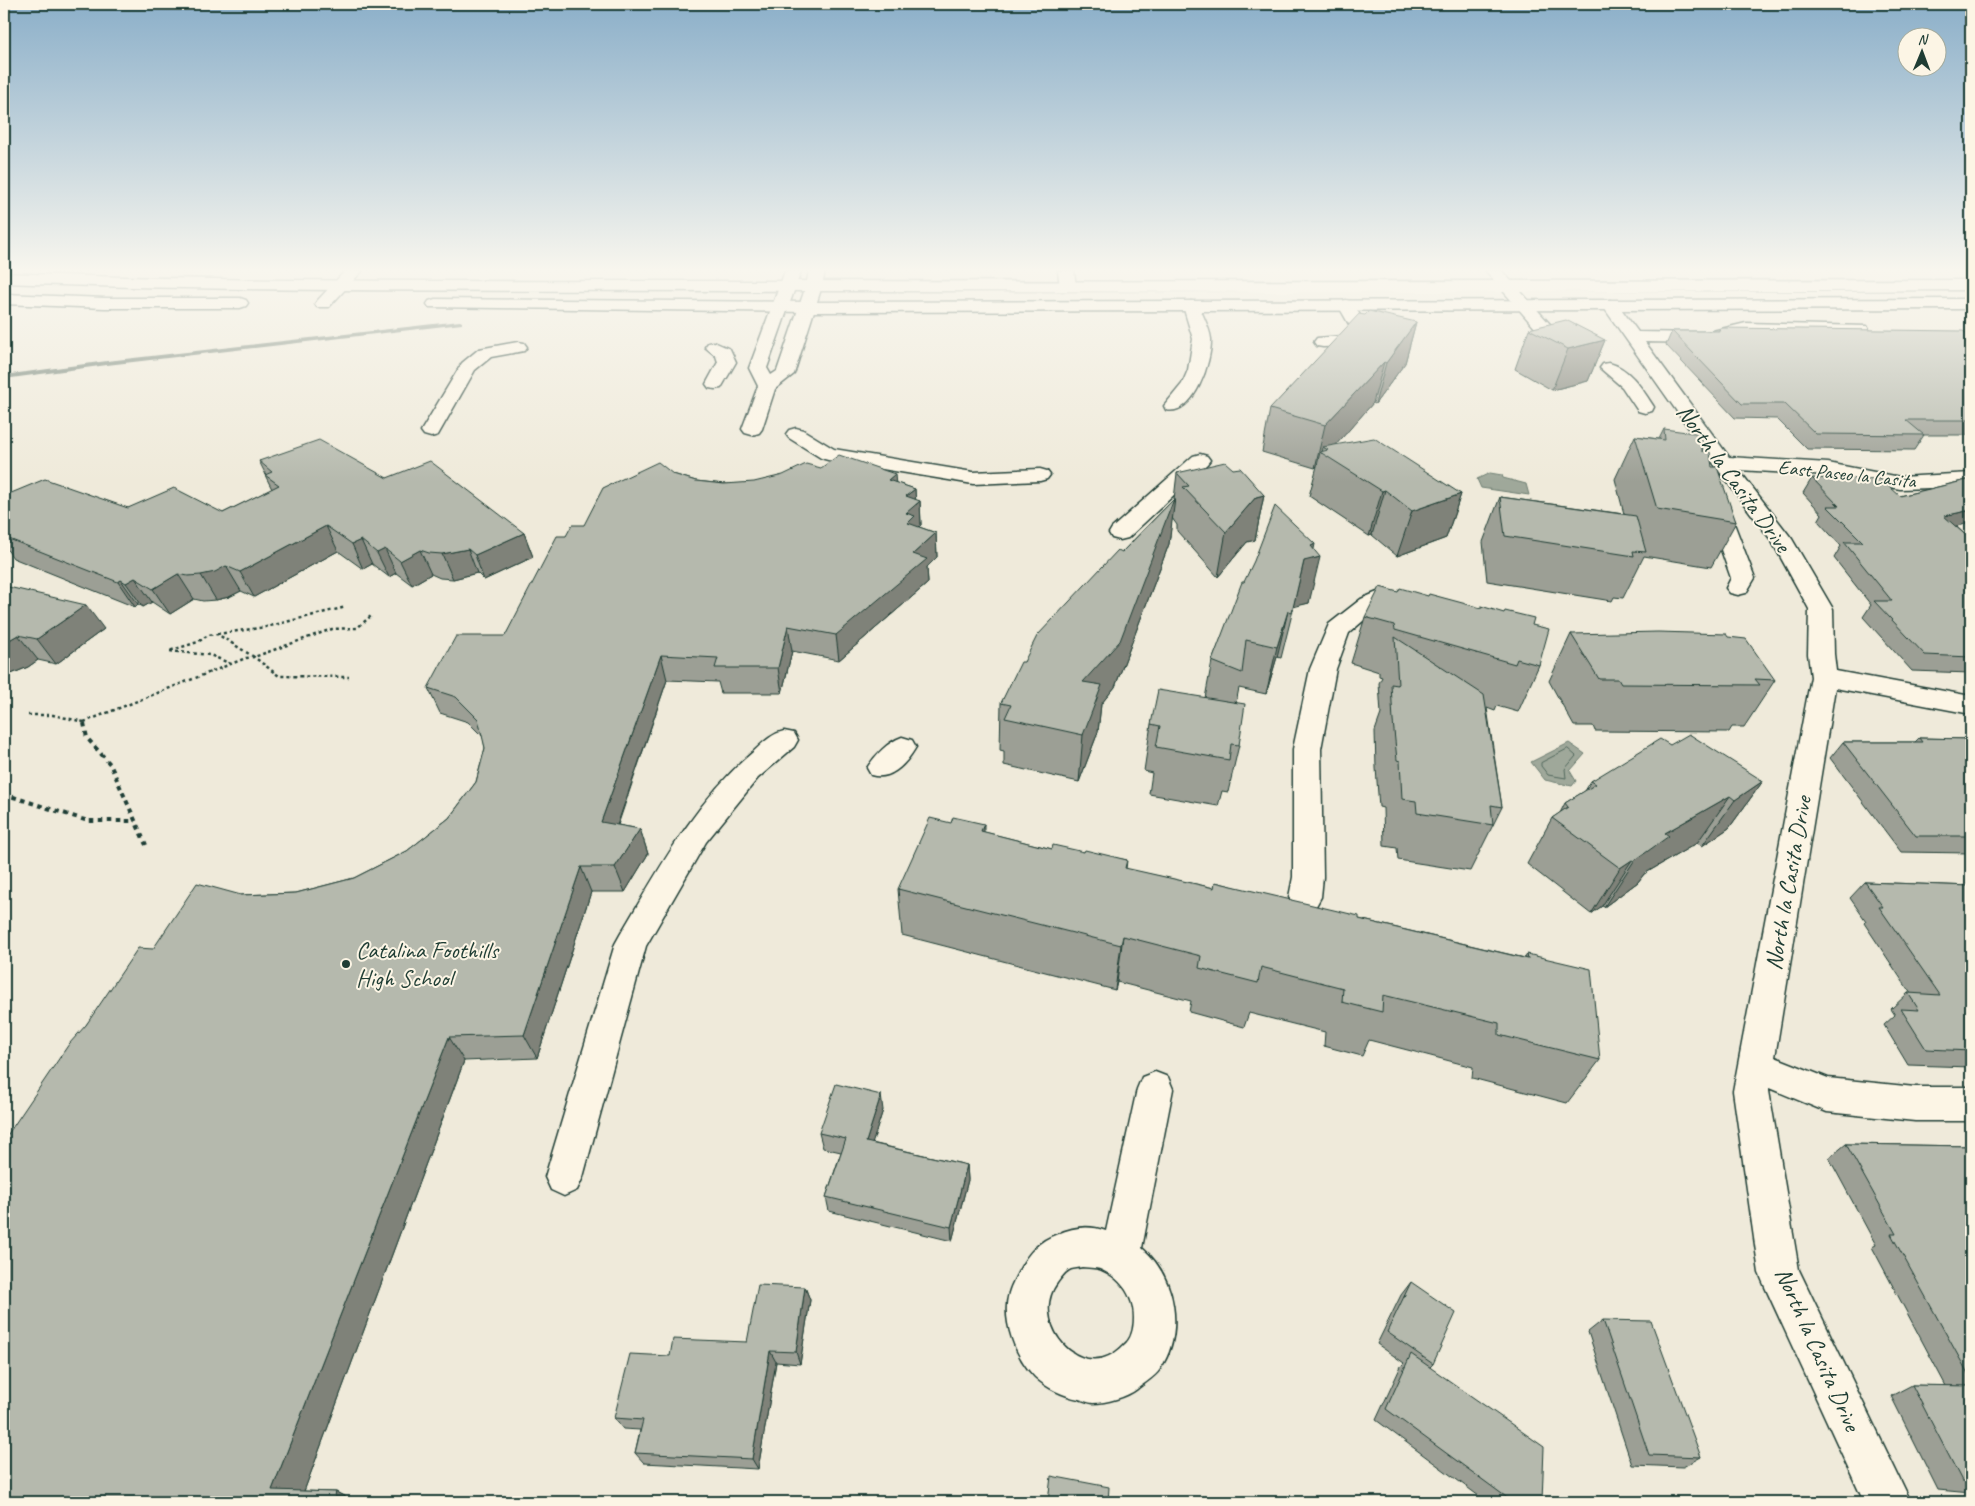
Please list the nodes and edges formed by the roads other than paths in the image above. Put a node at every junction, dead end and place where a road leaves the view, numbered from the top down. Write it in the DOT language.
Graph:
graph roads {
  1 [pos="767,341"];
  2 [pos="796,341"];
  3 [pos="1202,341"];
  4 [pos="1338,341"];
  5 [pos="1558,341"];
  6 [pos="1637,341"];
  7 [pos="1322,342"];
  8 [pos="518,347"];
  9 [pos="714,347"];
  10 [pos="1573,349"];
  11 [pos="1609,368"];
  12 [pos="715,384"];
  13 [pos="768,386"];
  14 [pos="1173,406"];
  15 [pos="1645,406"];
  16 [pos="752,429"];
  17 [pos="431,431"];
  18 [pos="796,434"];
  19 [pos="1200,460"];
  20 [pos="1723,463"];
  21 [pos="1040,475"];
  22 [pos="1971,479"];
  23 [pos="1702,489"];
  24 [pos="1120,533"];
  25 [pos="1738,588"];
  26 [pos="1382,597"];
  27 [pos="1824,677"];
  28 [pos="1971,705"];
  29 [pos="784,740"];
  30 [pos="902,747"];
  31 [pos="881,768"];
  32 [pos="1305,896"];
  33 [pos="1756,1066"];
  34 [pos="1155,1089"];
  35 [pos="1971,1104"];
  36 [pos="564,1177"];
  37 [pos="1120,1256"];
  38 [pos="1888,1502"];
  1 -- 13 [label="main road"];
  2 -- 13 [label="main road"];
  3 -- 14 [label="main road"];
  4 -- 7 [label="main road"];
  5 -- 10 [label="main road"];
  6 -- 20 [label="main road, North la Casita Drive"];
  8 -- 17 [label="main road"];
  9 -- 12 [label="main road"];
  11 -- 15 [label="main road"];
  13 -- 16 [label="main road"];
  18 -- 21 [label="main road"];
  19 -- 24 [label="main road"];
  20 -- 22 [label="main road, East Paseo la Casita"];
  20 -- 27 [label="main road, North la Casita Drive"];
  23 -- 25 [label="main road"];
  26 -- 32 [label="main road"];
  27 -- 28 [label="main road"];
  27 -- 33 [label="main road, North la Casita Drive"];
  29 -- 36 [label="main road"];
  30 -- 31 [label="main road"];
  33 -- 35 [label="main road"];
  33 -- 38 [label="main road, North la Casita Drive"];
  34 -- 37 [label="main road"];
}
